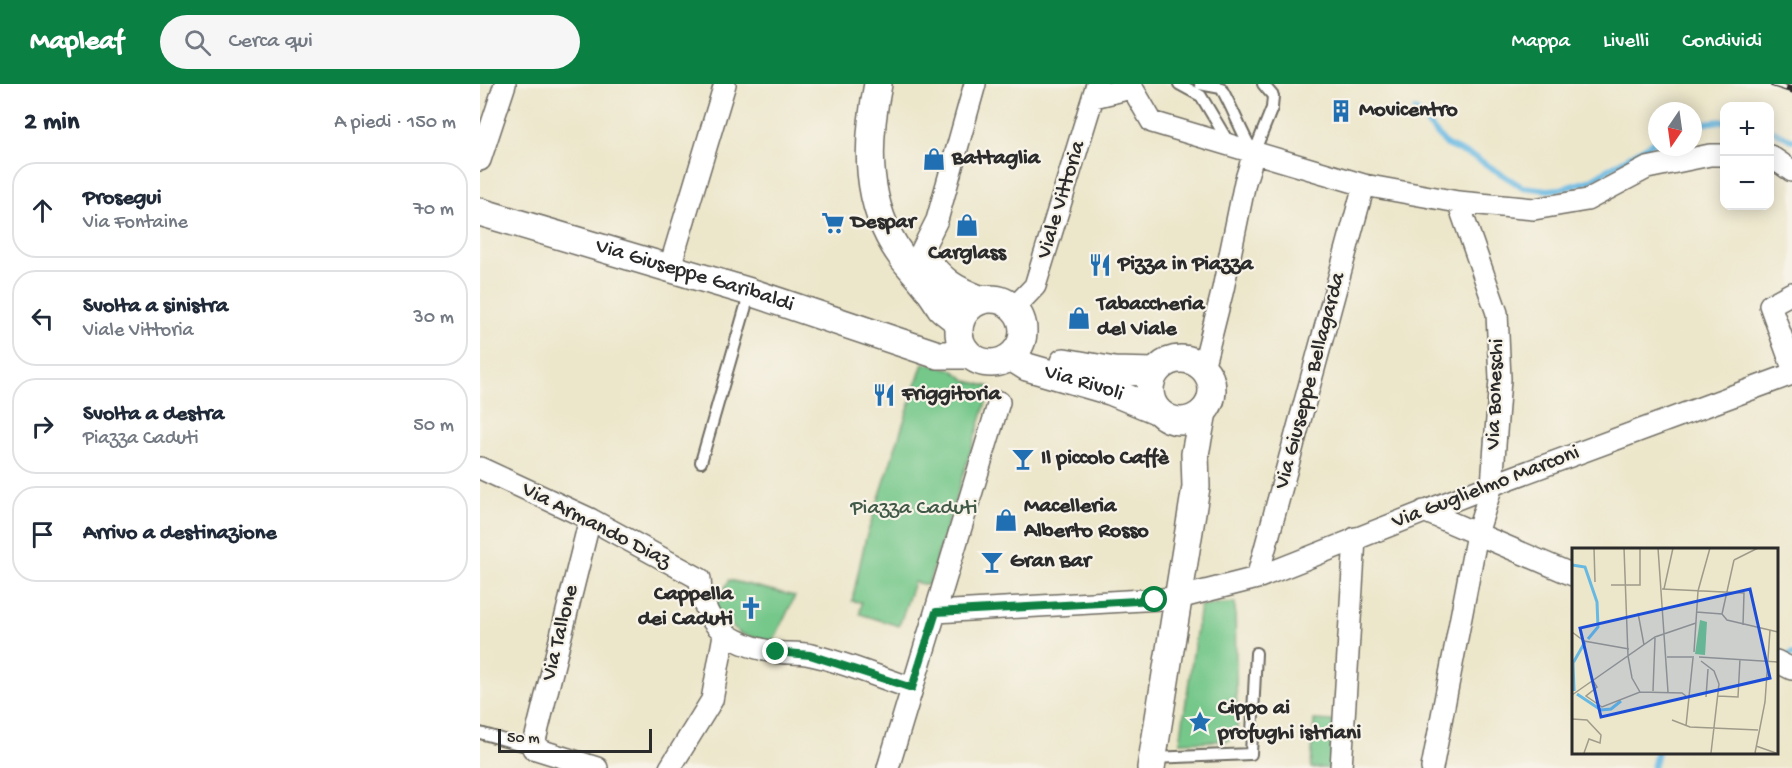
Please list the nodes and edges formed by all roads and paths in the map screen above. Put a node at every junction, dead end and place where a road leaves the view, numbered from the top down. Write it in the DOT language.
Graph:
graph roads {
  1 [pos="504,84"];
  2 [pos="725,84"];
  3 [pos="878,84"];
  4 [pos="894,84"];
  5 [pos="975,84"];
  6 [pos="1179,84"];
  7 [pos="1200,84"];
  8 [pos="1263,84"];
  9 [pos="1136,85"];
  10 [pos="1095,91"];
  11 [pos="1254,153"];
  12 [pos="1720,155"];
  13 [pos="1774,159"];
  14 [pos="480,160"];
  15 [pos="1792,171"];
  16 [pos="1364,185"];
  17 [pos="1458,202"];
  18 [pos="480,212"];
  19 [pos="920,254"];
  20 [pos="669,270"];
  21 [pos="750,292"];
  22 [pos="1792,293"];
  23 [pos="982,300"];
  24 [pos="1014,308"];
  25 [pos="962,339"];
  26 [pos="1017,347"];
  27 [pos="1792,366"];
  28 [pos="1203,368"];
  29 [pos="1155,372"];
  30 [pos="1792,374"];
  31 [pos="999,402"];
  32 [pos="1203,412"];
  33 [pos="1166,415"];
  34 [pos="1195,454"];
  35 [pos="701,462"];
  36 [pos="480,468"];
  37 [pos="1492,485"];
  38 [pos="1424,511"];
  39 [pos="590,519"];
  40 [pos="1477,534"];
  41 [pos="1355,538"];
  42 [pos="1572,575"];
  43 [pos="1257,578"];
  44 [pos="1178,598"];
  45 [pos="936,612"];
  46 [pos="724,635"];
  47 [pos="1256,653"];
  48 [pos="912,688"];
  49 [pos="480,733"];
  50 [pos="533,747"];
  51 [pos="1151,763"];
  52 [pos="597,768"];
  53 [pos="670,768"];
  54 [pos="888,768"];
  55 [pos="1341,768"];
  56 [pos="1432,768"];
  1 -- 14 [label="street"];
  2 -- 20 [label="street"];
  3 -- 25 [label="street"];
  4 -- 19 [label="street"];
  5 -- 19 [label="street"];
  6 -- 11 [label="lane"];
  7 -- 11 [label="lane"];
  8 -- 11 [label="lane"];
  9 -- 10 [label="street"];
  9 -- 11 [label="street"];
  10 -- 24 [label="street, Viale Vittoria"];
  11 -- 16 [label="street"];
  11 -- 28 [label="street"];
  12 -- 17 [label="street"];
  13 -- 15 [label="street"];
  16 -- 17 [label="street"];
  16 -- 43 [label="street, Via Giuseppe Bellagarda"];
  17 -- 37 [label="street, Via Boneschi"];
  18 -- 20 [label="street, Via Giuseppe Garibaldi"];
  19 -- 23 [label="street"];
  20 -- 21 [label="street, Via Giuseppe Garibaldi"];
  21 -- 25 [label="street, Via Giuseppe Garibaldi"];
  21 -- 35 [label="lane"];
  22 -- 27 [label="street"];
  23 -- 24 [label="street"];
  23 -- 25 [label="street"];
  24 -- 26 [label="street"];
  25 -- 26 [label="street"];
  26 -- 29 [label="street, Via Rivoli"];
  26 -- 33 [label="street, Via Rivoli"];
  28 -- 29 [label="street"];
  28 -- 32 [label="street"];
  29 -- 33 [label="street"];
  30 -- 37 [label="street, Via Guglielmo Marconi"];
  31 -- 45 [label="street"];
  32 -- 33 [label="street"];
  32 -- 34 [label="street"];
  33 -- 34 [label="street"];
  34 -- 44 [label="street"];
  36 -- 39 [label="street, Via Armando Diaz"];
  37 -- 38 [label="street, Via Guglielmo Marconi"];
  37 -- 40 [label="street, Via Boneschi"];
  38 -- 40 [label="street"];
  38 -- 41 [label="street, Via Guglielmo Marconi"];
  39 -- 46 [label="street, Via Armando Diaz"];
  39 -- 50 [label="street, Via Tallone"];
  40 -- 42 [label="street"];
  40 -- 56 [label="street, Via Boneschi"];
  41 -- 43 [label="street, Via Guglielmo Marconi"];
  41 -- 55 [label="street"];
  43 -- 44 [label="street, Via Guglielmo Marconi"];
  44 -- 45 [label="street, Via Guglielmo Marconi"];
  44 -- 51 [label="street"];
  45 -- 48 [label="street"];
  46 -- 48 [label="street"];
  46 -- 53 [label="street"];
  47 -- 51 [label="lane"];
  48 -- 54 [label="street"];
  49 -- 50 [label="lane"];
  50 -- 52 [label="street"];
}
